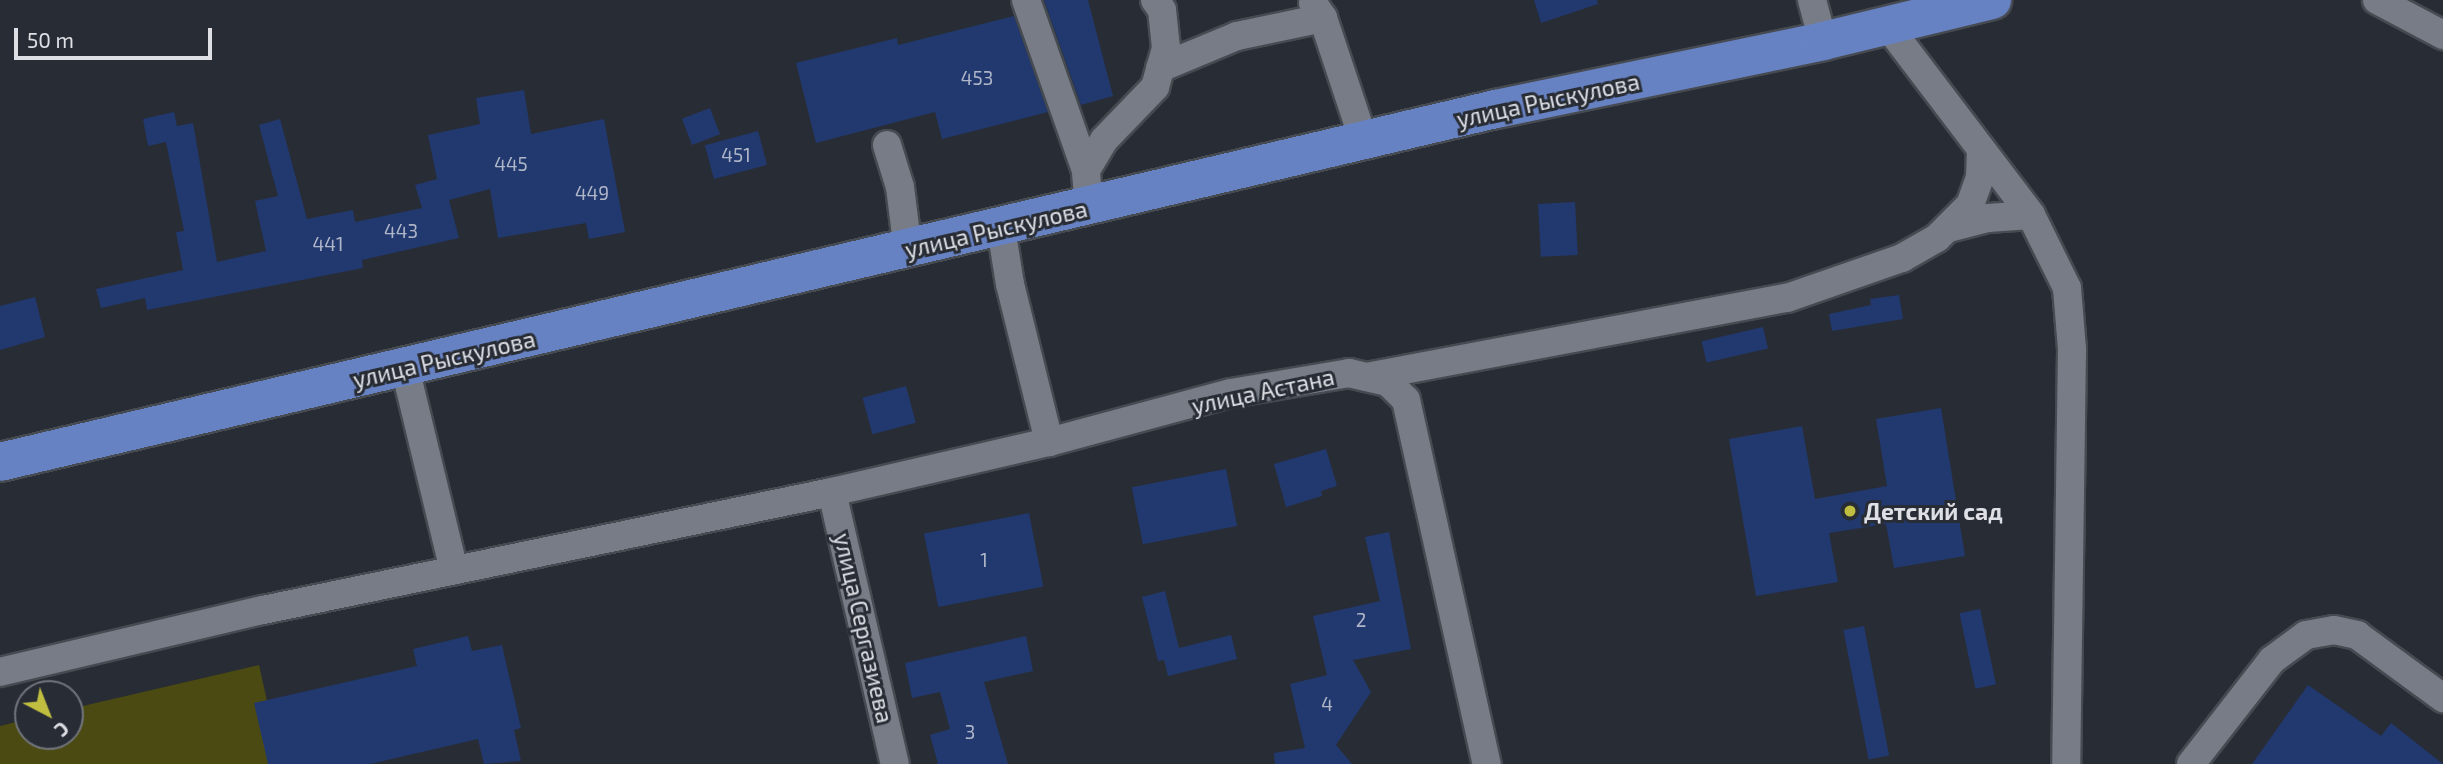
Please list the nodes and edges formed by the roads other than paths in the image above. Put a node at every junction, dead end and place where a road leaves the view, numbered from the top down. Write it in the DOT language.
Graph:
graph roads {
  1 [pos="1026,0"];
  2 [pos="1155,0"];
  3 [pos="1812,0"];
  4 [pos="1992,0"];
  5 [pos="2377,0"];
  6 [pos="1317,9"];
  7 [pos="1887,25"];
  8 [pos="2443,35"];
  9 [pos="1823,41"];
  10 [pos="1160,68"];
  11 [pos="1364,141"];
  12 [pos="887,145"];
  13 [pos="1981,149"];
  14 [pos="1088,189"];
  15 [pos="2031,215"];
  16 [pos="1001,228"];
  17 [pos="1947,229"];
  18 [pos="908,250"];
  19 [pos="405,368"];
  20 [pos="1367,377"];
  21 [pos="1049,442"];
  22 [pos="0,462"];
  23 [pos="832,492"];
  24 [pos="454,570"];
  25 [pos="0,672"];
  26 [pos="2443,698"];
  27 [pos="895,764"];
  28 [pos="1487,764"];
  29 [pos="2066,764"];
  30 [pos="2190,764"];
  1 -- 14 [label="street"];
  2 -- 10 [label="street"];
  3 -- 9 [label="street"];
  4 -- 7 [label="main road, улица Рыскулова"];
  5 -- 8 [label="street"];
  6 -- 10 [label="street"];
  6 -- 11 [label="street"];
  7 -- 9 [label="main road, улица Рыскулова"];
  7 -- 13 [label="street"];
  9 -- 11 [label="main road, улица Рыскулова"];
  10 -- 14 [label="street"];
  11 -- 14 [label="main road, улица Рыскулова"];
  12 -- 18 [label="street"];
  13 -- 15 [label="street"];
  13 -- 17 [label="street"];
  14 -- 16 [label="main road, улица Рыскулова"];
  15 -- 17 [label="street"];
  15 -- 29 [label="street"];
  16 -- 18 [label="main road, улица Рыскулова"];
  16 -- 21 [label="street"];
  17 -- 20 [label="street"];
  18 -- 19 [label="main road, улица Рыскулова"];
  19 -- 22 [label="main road, улица Рыскулова"];
  19 -- 24 [label="street"];
  20 -- 21 [label="street, улица Астана"];
  20 -- 28 [label="street, улица Астана"];
  21 -- 23 [label="street, улица Астана"];
  23 -- 24 [label="street, улица Астана"];
  23 -- 27 [label="street, улица Сергазиева"];
  24 -- 25 [label="street, улица Астана"];
  26 -- 30 [label="street"];
}
